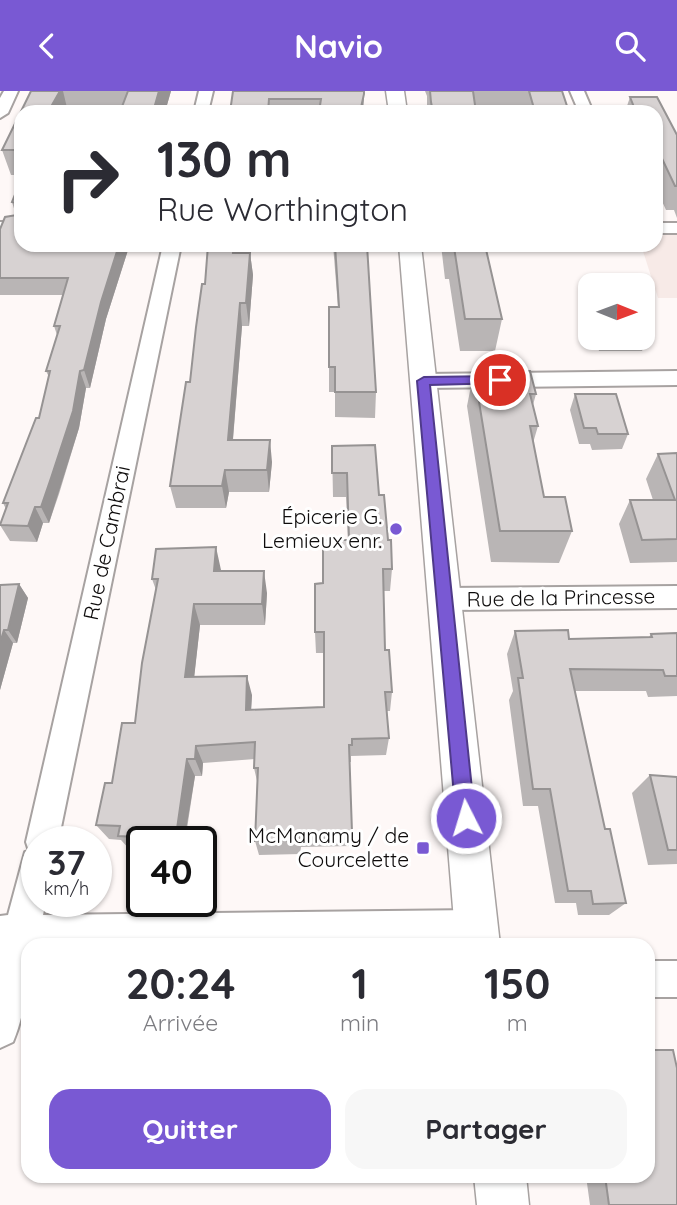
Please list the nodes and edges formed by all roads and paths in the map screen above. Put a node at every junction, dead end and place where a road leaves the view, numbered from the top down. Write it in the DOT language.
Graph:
graph roads {
  1 [pos="11,91"];
  2 [pos="0,113"];
  3 [pos="170,252"];
  4 [pos="411,252"];
  5 [pos="677,378"];
  6 [pos="424,381"];
  7 [pos="677,597"];
  8 [pos="444,599"];
  9 [pos="45,826"];
  10 [pos="21,906"];
  11 [pos="11,932"];
  12 [pos="477,936"];
  13 [pos="655,979"];
  14 [pos="677,979"];
  15 [pos="0,1029"];
  16 [pos="501,1183"];
  17 [pos="503,1205"];
  1 -- 2 [label="street"];
  3 -- 9 [label="street, Rue de Cambrai"];
  4 -- 6 [label="street"];
  5 -- 6 [label="street"];
  6 -- 8 [label="street"];
  7 -- 8 [label="street, Rue de la Princesse"];
  8 -- 12 [label="street"];
  10 -- 11 [label="street"];
  11 -- 12 [label="street"];
  11 -- 15 [label="street"];
  13 -- 14 [label="street"];
  16 -- 17 [label="street"];
}
